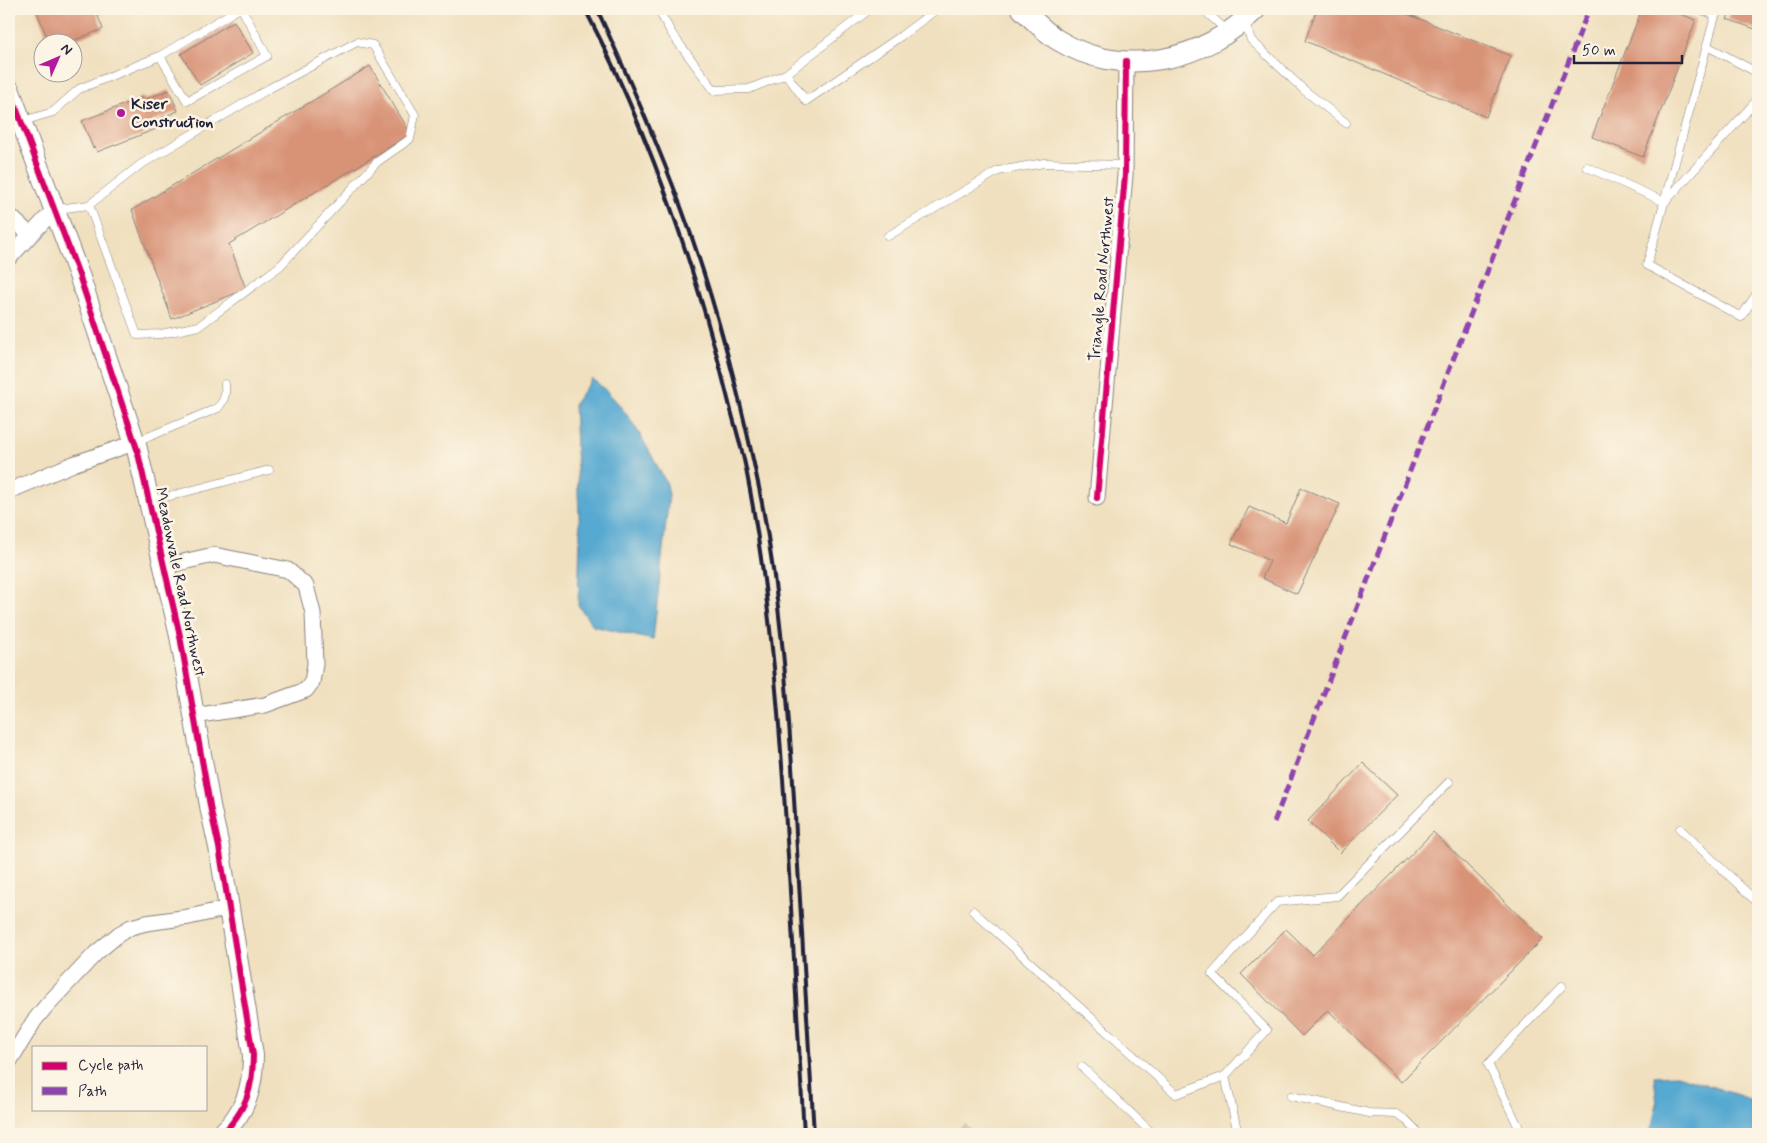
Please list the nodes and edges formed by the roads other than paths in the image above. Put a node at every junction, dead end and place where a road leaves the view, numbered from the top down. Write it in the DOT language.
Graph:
graph roads {
  1 [pos="240,9"];
  2 [pos="658,9"];
  3 [pos="870,9"];
  4 [pos="937,9"];
  5 [pos="1022,9"];
  6 [pos="1203,9"];
  7 [pos="1699,9"];
  8 [pos="1717,12"];
  9 [pos="1243,21"];
  10 [pos="1707,46"];
  11 [pos="160,56"];
  12 [pos="1126,61"];
  13 [pos="1758,73"];
  14 [pos="786,74"];
  15 [pos="9,89"];
  16 [pos="1758,99"];
  17 [pos="21,122"];
  18 [pos="1346,123"];
  19 [pos="1125,166"];
  20 [pos="1587,168"];
  21 [pos="1665,202"];
  22 [pos="90,205"];
  23 [pos="54,209"];
  24 [pos="9,216"];
  25 [pos="30,235"];
  26 [pos="888,236"];
  27 [pos="9,258"];
  28 [pos="1758,292"];
  29 [pos="225,384"];
  30 [pos="134,443"];
  31 [pos="269,470"];
  32 [pos="9,491"];
  33 [pos="1098,498"];
  34 [pos="149,502"];
  35 [pos="165,566"];
  36 [pos="194,716"];
  37 [pos="1449,782"];
  38 [pos="1680,829"];
  39 [pos="1758,902"];
  40 [pos="229,908"];
  41 [pos="973,911"];
  42 [pos="1562,986"];
  43 [pos="9,1062"];
  44 [pos="1082,1067"];
  45 [pos="1225,1076"];
  46 [pos="1291,1096"];
  47 [pos="222,1134"];
  48 [pos="1153,1134"];
  49 [pos="1238,1134"];
  50 [pos="1417,1134"];
  51 [pos="1522,1134"];
  1 -- 11 [label="lane"];
  1 -- 11 [label="lane"];
  2 -- 14 [label="lane"];
  3 -- 14 [label="lane"];
  4 -- 14 [label="lane"];
  5 -- 12 [label="street"];
  6 -- 9 [label="lane"];
  7 -- 8 [label="lane"];
  8 -- 10 [label="lane"];
  9 -- 12 [label="street"];
  9 -- 18 [label="lane"];
  10 -- 13 [label="lane"];
  10 -- 21 [label="lane"];
  11 -- 17 [label="lane"];
  12 -- 19 [label="street, Triangle Road Northwest"];
  15 -- 17 [label="street, Meadowvale Road Northwest"];
  16 -- 21 [label="lane"];
  17 -- 23 [label="street, Meadowvale Road Northwest"];
  19 -- 26 [label="lane"];
  19 -- 33 [label="street, Triangle Road Northwest"];
  20 -- 21 [label="lane"];
  21 -- 28 [label="lane"];
  22 -- 22 [label="lane"];
  22 -- 23 [label="lane"];
  23 -- 25 [label="street"];
  23 -- 30 [label="street, Meadowvale Road Northwest"];
  24 -- 25 [label="street"];
  25 -- 27 [label="street"];
  29 -- 30 [label="lane"];
  30 -- 32 [label="street"];
  30 -- 34 [label="street, Meadowvale Road Northwest"];
  31 -- 34 [label="lane"];
  34 -- 35 [label="street, Meadowvale Road Northwest"];
  35 -- 36 [label="street, Meadowvale Road Northwest"];
  35 -- 36 [label="street"];
  36 -- 40 [label="street, Meadowvale Road Northwest"];
  37 -- 45 [label="lane"];
  38 -- 39 [label="lane"];
  40 -- 43 [label="street"];
  40 -- 47 [label="street, Meadowvale Road Northwest"];
  41 -- 45 [label="lane"];
  42 -- 51 [label="lane"];
  44 -- 48 [label="lane"];
  45 -- 49 [label="lane"];
  46 -- 50 [label="lane"];
}
